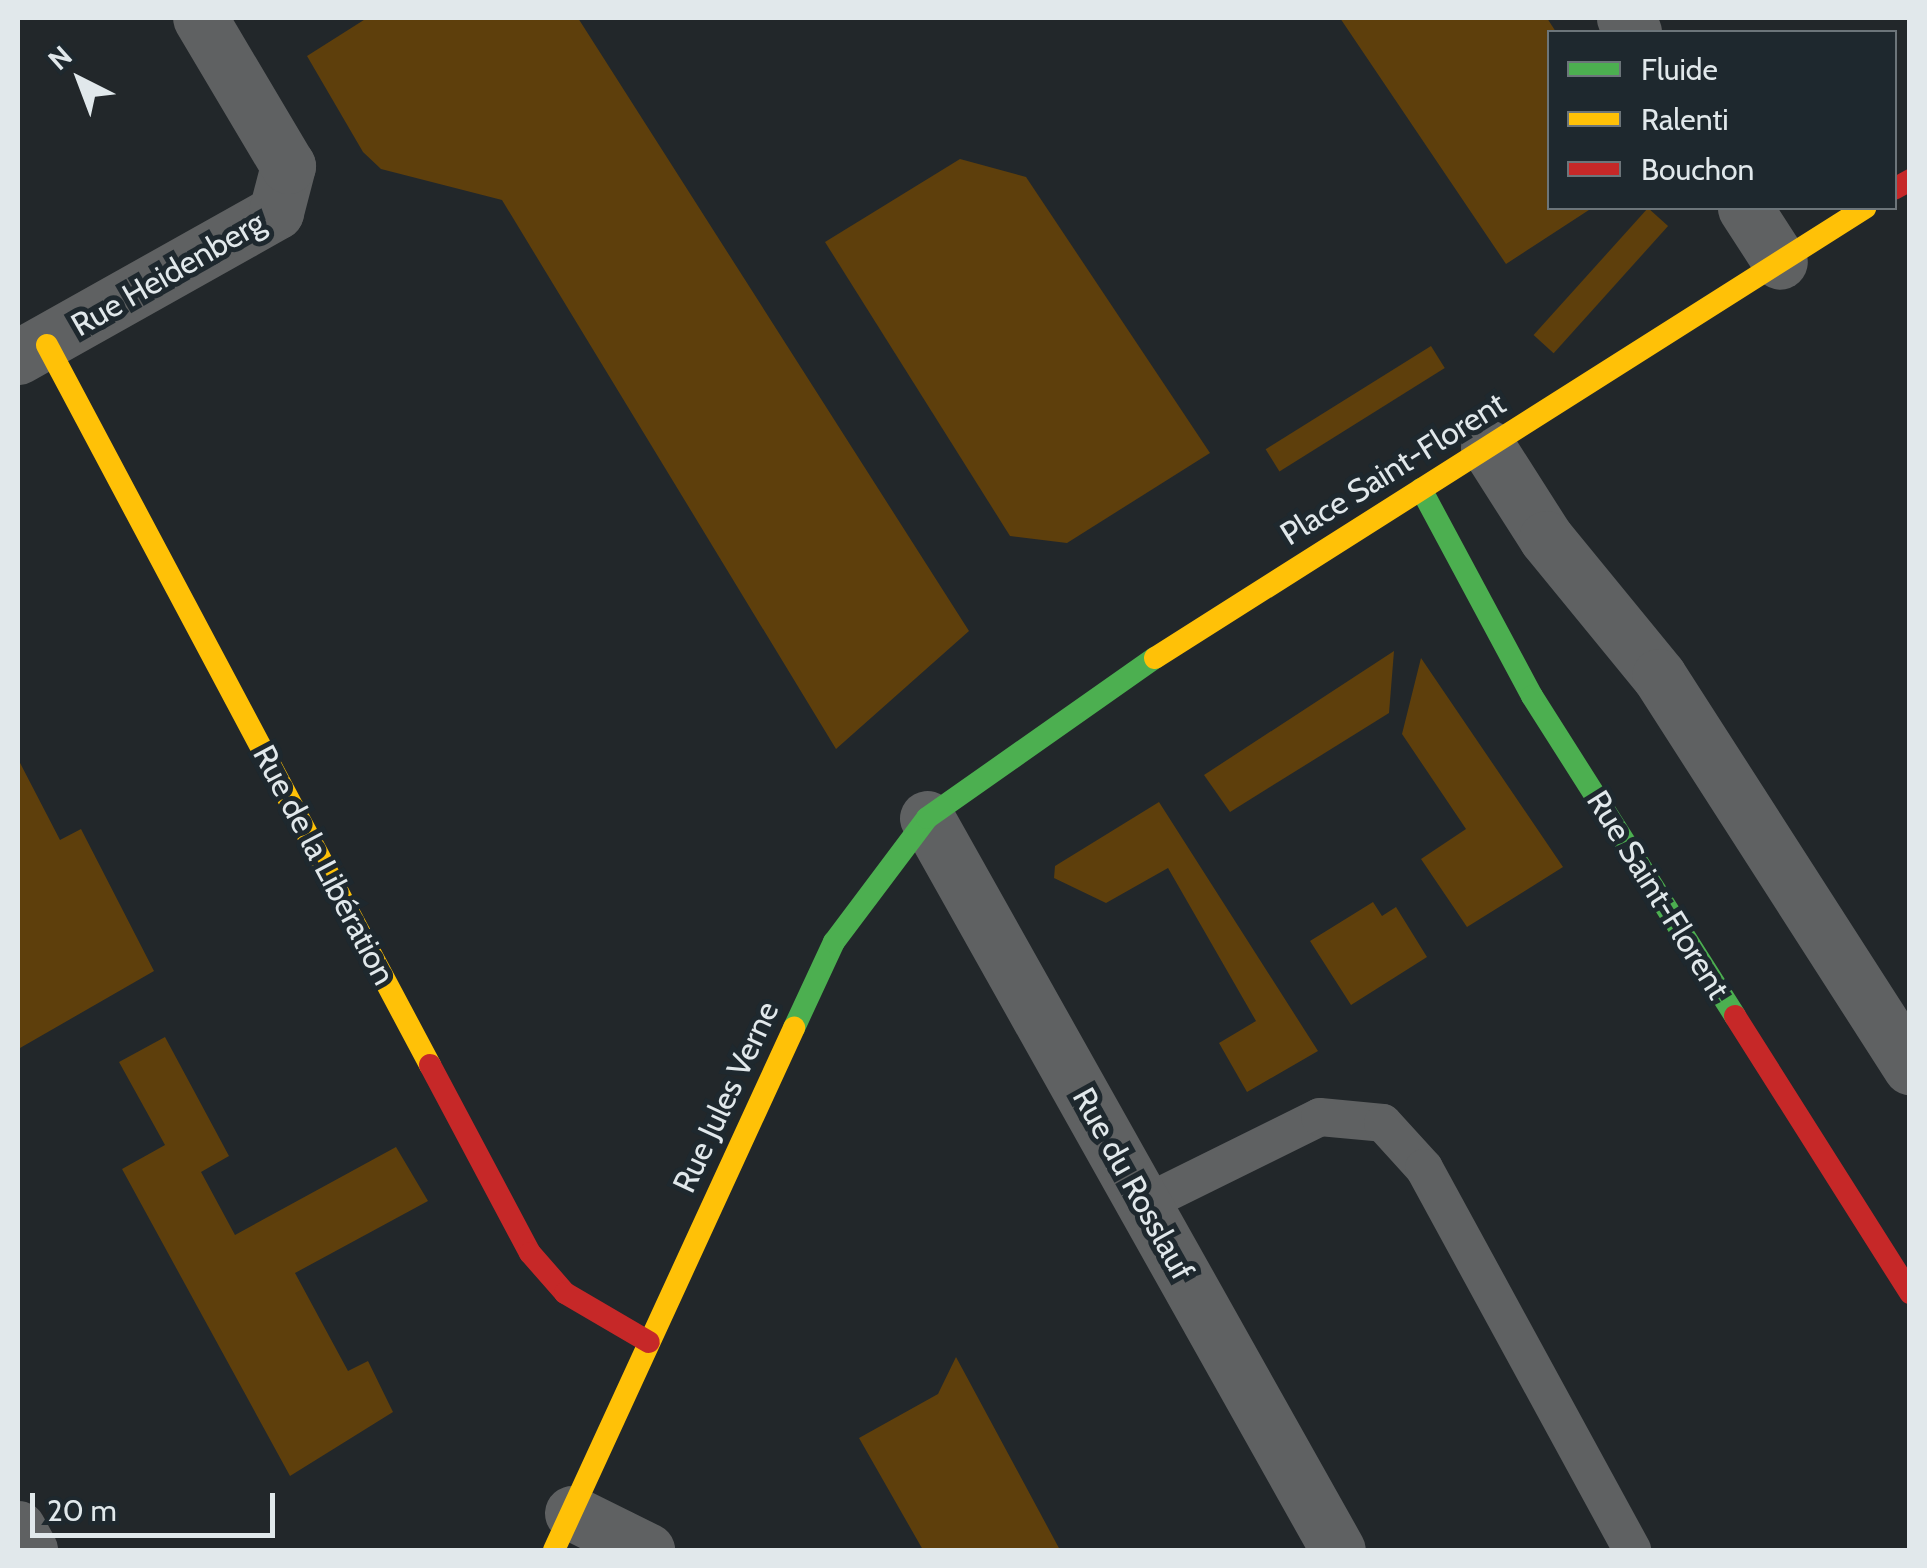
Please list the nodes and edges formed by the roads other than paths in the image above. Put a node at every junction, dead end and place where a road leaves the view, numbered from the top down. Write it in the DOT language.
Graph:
graph roads {
  1 [pos="200,18"];
  2 [pos="1746,210"];
  3 [pos="1863,210"];
  4 [pos="1780,262"];
  5 [pos="32,351"];
  6 [pos="1488,447"];
  7 [pos="1421,489"];
  8 [pos="1040,731"];
  9 [pos="927,818"];
  10 [pos="1910,1067"];
  11 [pos="1144,1204"];
  12 [pos="1910,1293"];
  13 [pos="650,1342"];
  14 [pos="18,1528"];
  15 [pos="563,1532"];
  16 [pos="30,1550"];
  17 [pos="648,1550"];
  18 [pos="1338,1550"];
  19 [pos="1632,1550"];
  1 -- 5 [label="street, Rue Heidenberg"];
  2 -- 4 [label="street"];
  3 -- 4 [label="street, Place Saint-Florent"];
  4 -- 6 [label="street, Place Saint-Florent"];
  5 -- 13 [label="street, Rue de la Libération"];
  6 -- 7 [label="street, Place Saint-Florent"];
  6 -- 10 [label="street"];
  7 -- 8 [label="street, Place Saint-Florent"];
  7 -- 12 [label="street, Rue Saint-Florent"];
  8 -- 9 [label="street, Rue Jules Verne"];
  9 -- 11 [label="street, Rue du Rosslauf"];
  9 -- 13 [label="street, Rue Jules Verne"];
  11 -- 18 [label="street, Rue du Rosslauf"];
  11 -- 19 [label="lane"];
  13 -- 15 [label="street, Rue Jules Verne"];
  14 -- 16 [label="street"];
  15 -- 17 [label="street"];
}
